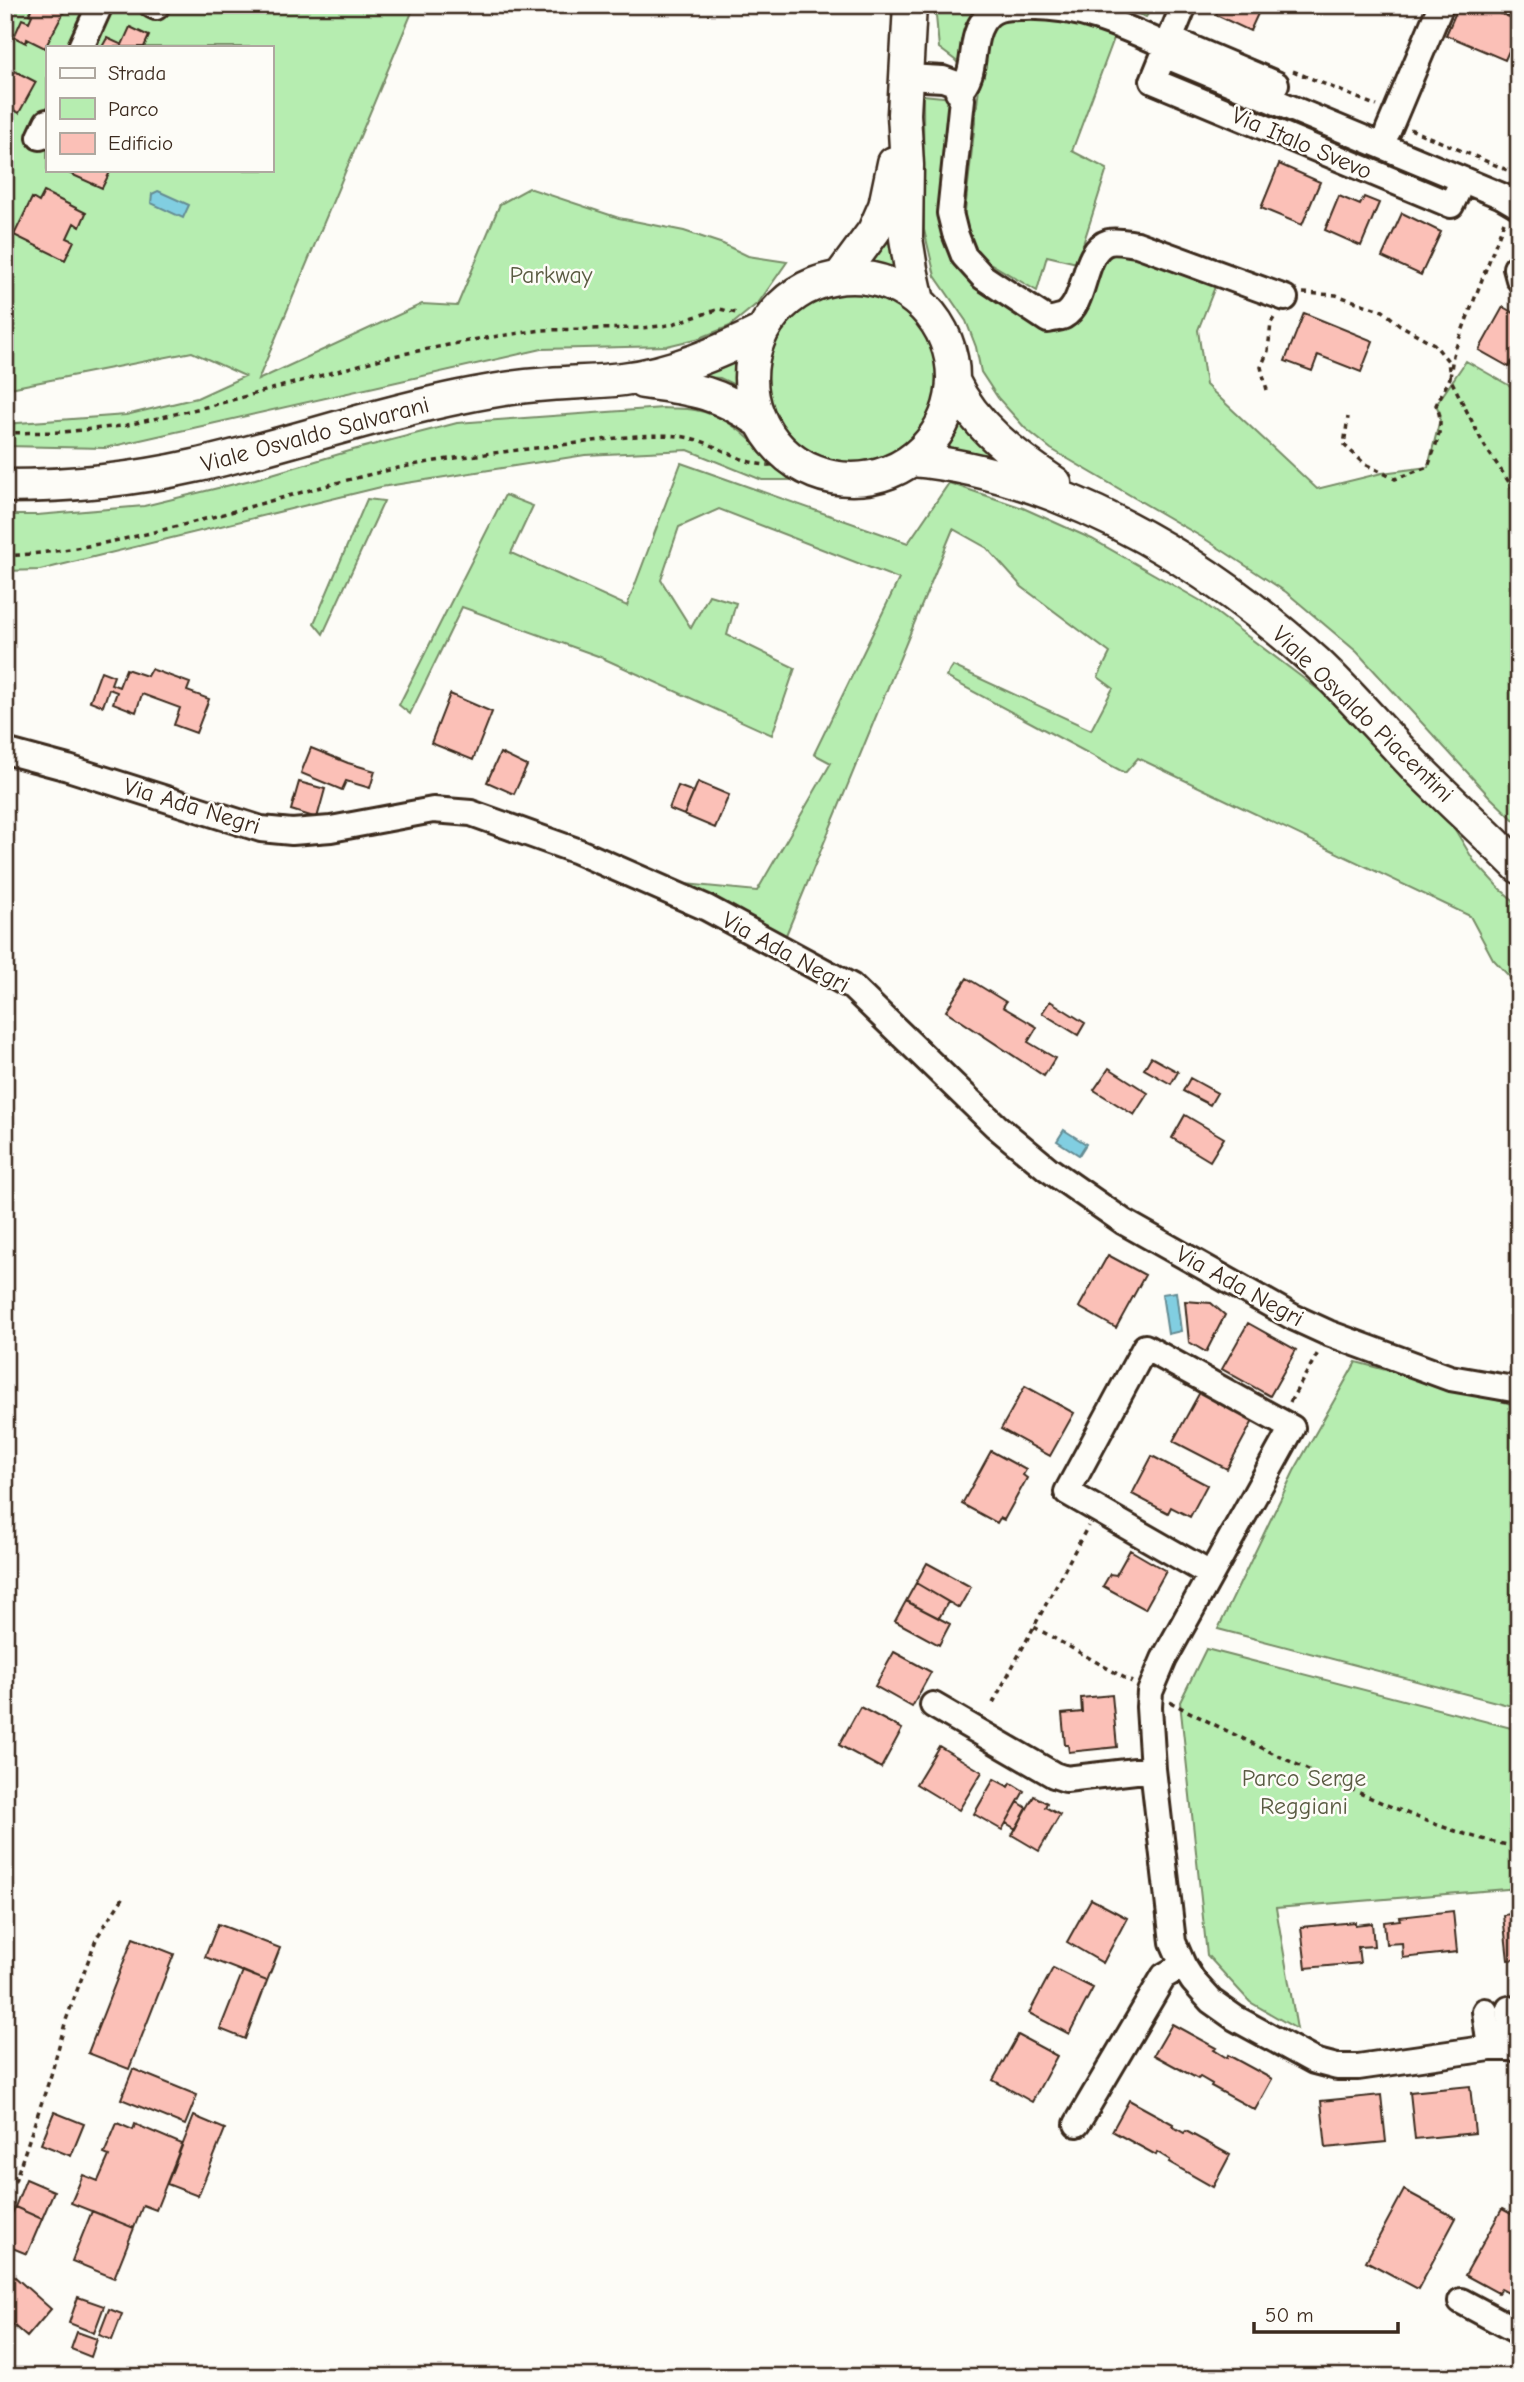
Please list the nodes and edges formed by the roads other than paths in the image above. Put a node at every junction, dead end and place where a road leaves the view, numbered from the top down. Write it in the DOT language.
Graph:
graph roads {
  1 [pos="100,5"];
  2 [pos="910,5"];
  3 [pos="1184,5"];
  4 [pos="1441,5"];
  5 [pos="81,46"];
  6 [pos="1167,47"];
  7 [pos="907,78"];
  8 [pos="958,92"];
  9 [pos="905,114"];
  10 [pos="1390,126"];
  11 [pos="1516,198"];
  12 [pos="839,277"];
  13 [pos="1285,298"];
  14 [pos="918,300"];
  15 [pos="764,327"];
  16 [pos="624,379"];
  17 [pos="953,381"];
  18 [pos="761,422"];
  19 [pos="912,460"];
  20 [pos="5,486"];
  21 [pos="1090,508"];
  22 [pos="5,751"];
  23 [pos="1519,867"];
  24 [pos="1519,1390"];
  25 [pos="1210,1574"];
  26 [pos="933,1705"];
  27 [pos="1153,1769"];
  28 [pos="1183,1965"];
  29 [pos="1510,2009"];
  30 [pos="1485,2011"];
  31 [pos="1508,2048"];
  32 [pos="1077,2124"];
  33 [pos="1461,2301"];
  34 [pos="1519,2332"];
  1 -- 5 [label="street"];
  2 -- 7 [label="main road, Viale Osvaldo Piacentini"];
  3 -- 6 [label="street"];
  4 -- 10 [label="street"];
  6 -- 8 [label="street"];
  6 -- 10 [label="street, Via Italo Svevo"];
  6 -- 11 [label="street, Via Italo Svevo"];
  7 -- 8 [label="street"];
  7 -- 9 [label="main road, Viale Osvaldo Piacentini"];
  8 -- 13 [label="street"];
  9 -- 12 [label="main road, Viale Osvaldo Piacentini"];
  9 -- 14 [label="main road, Viale Osvaldo Piacentini"];
  10 -- 11 [label="street, Via Italo Svevo"];
  12 -- 14 [label="main road, Viale Osvaldo Piacentini"];
  12 -- 15 [label="main road, Viale Osvaldo Piacentini"];
  14 -- 17 [label="main road, Viale Osvaldo Piacentini"];
  15 -- 16 [label="main road, Viale Osvaldo Salvarani"];
  15 -- 18 [label="main road, Viale Osvaldo Piacentini"];
  16 -- 18 [label="main road, Viale Osvaldo Salvarani"];
  16 -- 20 [label="main road, Viale Osvaldo Salvarani"];
  17 -- 19 [label="main road, Viale Osvaldo Piacentini"];
  17 -- 21 [label="main road, Viale Osvaldo Piacentini"];
  18 -- 19 [label="main road, Viale Osvaldo Piacentini"];
  19 -- 21 [label="main road, Viale Osvaldo Piacentini"];
  21 -- 23 [label="main road, Viale Osvaldo Piacentini"];
  22 -- 24 [label="street, Via Ada Negri"];
  25 -- 25 [label="street"];
  25 -- 27 [label="street"];
  26 -- 27 [label="street"];
  27 -- 28 [label="street"];
  28 -- 31 [label="street"];
  28 -- 32 [label="street"];
  29 -- 31 [label="street"];
  30 -- 31 [label="street"];
  33 -- 34 [label="street"];
}
